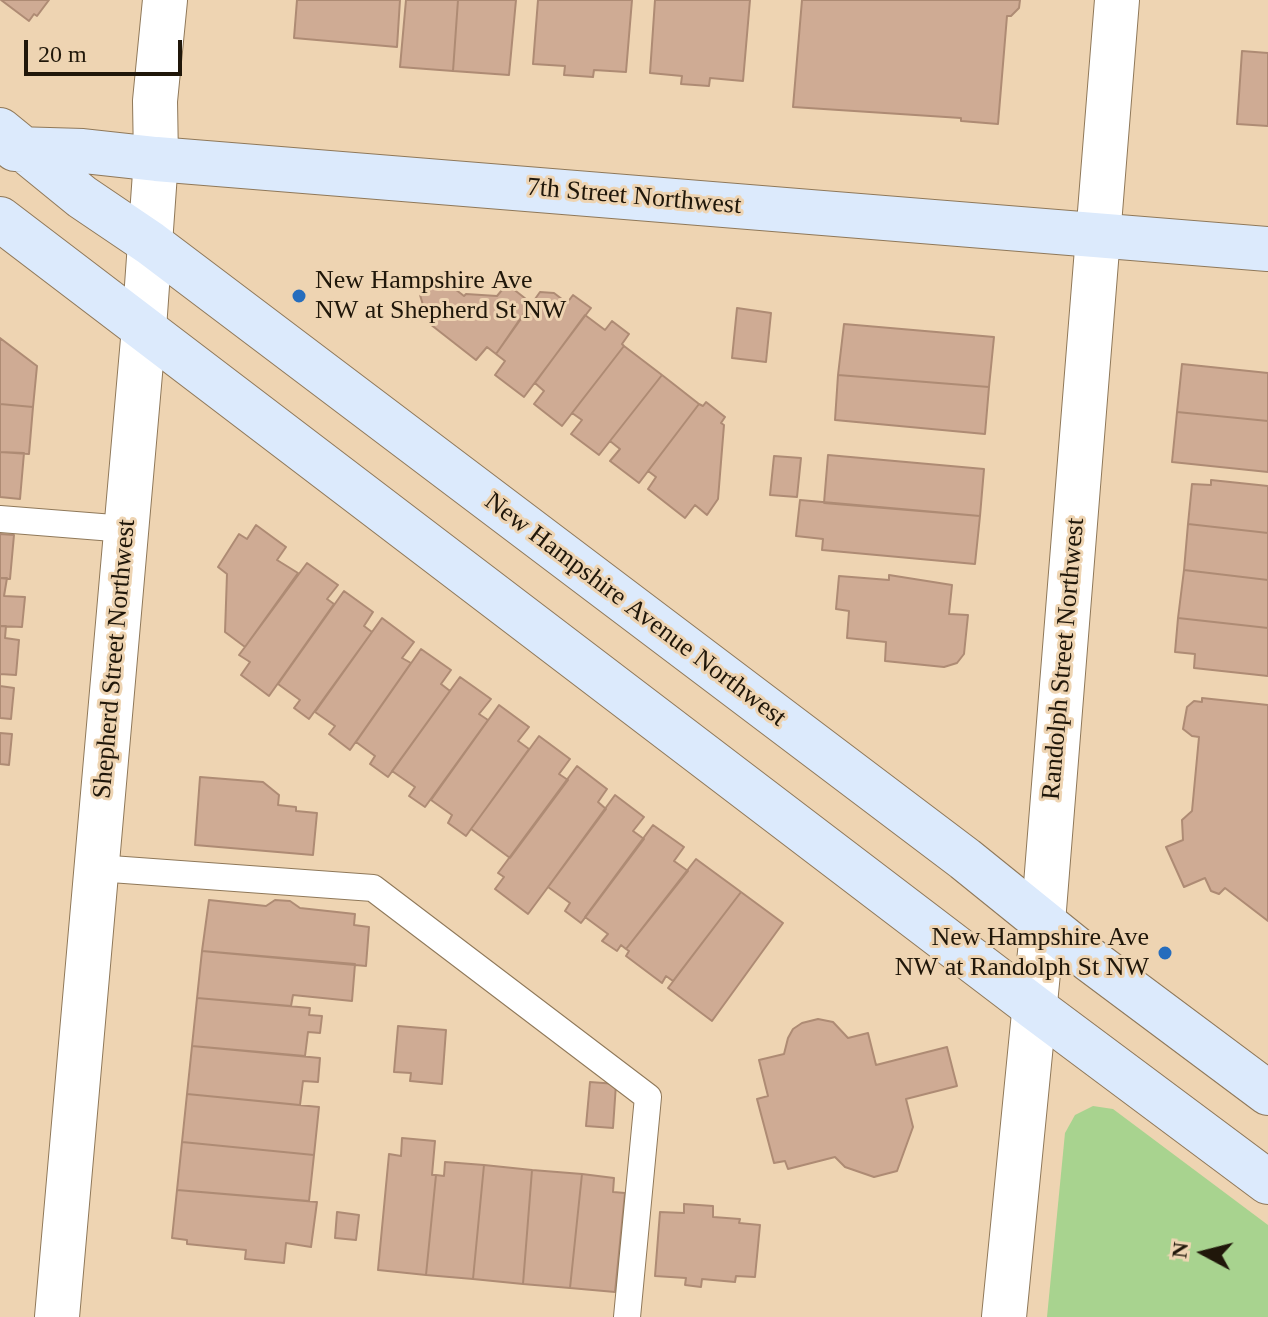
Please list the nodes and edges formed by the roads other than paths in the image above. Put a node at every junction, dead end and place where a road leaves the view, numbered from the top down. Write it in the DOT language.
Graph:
graph roads {
  1 [pos="165,0"];
  2 [pos="1117,0"];
  3 [pos="9,143"];
  4 [pos="156,159"];
  5 [pos="0,219"];
  6 [pos="1098,236"];
  7 [pos="150,243"];
  8 [pos="1268,249"];
  9 [pos="144,328"];
  10 [pos="0,519"];
  11 [pos="126,529"];
  12 [pos="97,868"];
  13 [pos="1043,922"];
  14 [pos="1035,1008"];
  15 [pos="1268,1093"];
  16 [pos="1268,1182"];
  17 [pos="57,1317"];
  18 [pos="627,1317"];
  19 [pos="1004,1317"];
  1 -- 4 [label="street, Shepherd Street Northwest"];
  2 -- 6 [label="street, Randolph Street Northwest"];
  3 -- 4 [label="main road, 7th Street Northwest"];
  3 -- 7 [label="main road, New Hampshire Avenue Northwest"];
  4 -- 6 [label="main road, 7th Street Northwest"];
  4 -- 7 [label="street, Shepherd Street Northwest"];
  5 -- 9 [label="main road"];
  6 -- 8 [label="main road, 7th Street Northwest"];
  6 -- 13 [label="street, Randolph Street Northwest"];
  7 -- 9 [label="street, Shepherd Street Northwest"];
  7 -- 13 [label="main road, New Hampshire Avenue Northwest"];
  9 -- 11 [label="street, Shepherd Street Northwest"];
  9 -- 14 [label="main road"];
  10 -- 11 [label="lane"];
  11 -- 12 [label="street, Shepherd Street Northwest"];
  12 -- 17 [label="street, Shepherd Street Northwest"];
  12 -- 18 [label="lane"];
  13 -- 14 [label="street, Randolph Street Northwest"];
  13 -- 15 [label="main road, New Hampshire Avenue Northwest"];
  14 -- 16 [label="main road"];
  14 -- 19 [label="street, Randolph Street Northwest"];
}
